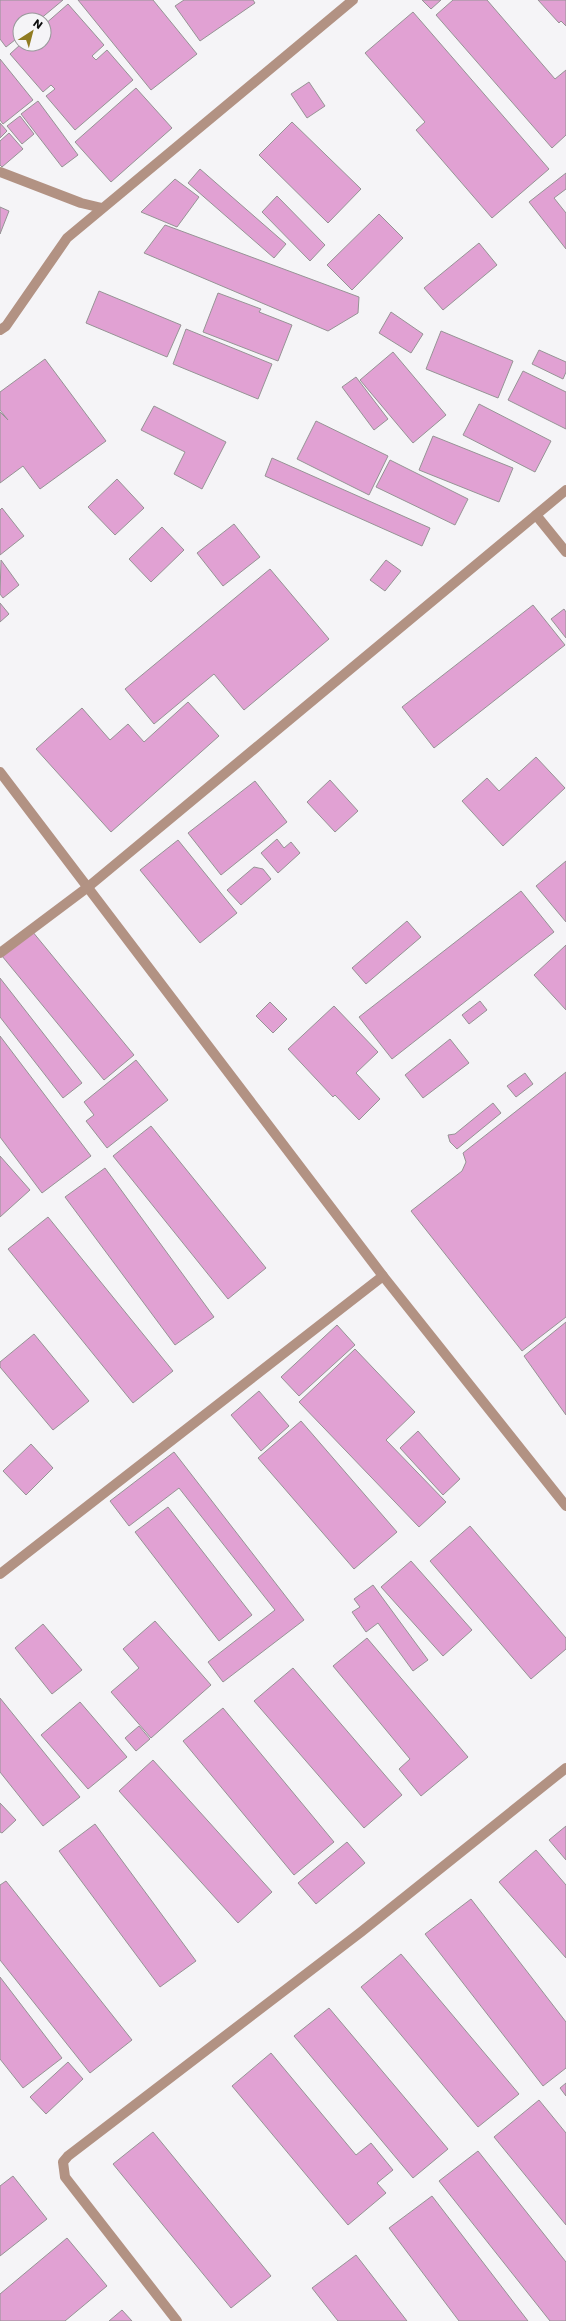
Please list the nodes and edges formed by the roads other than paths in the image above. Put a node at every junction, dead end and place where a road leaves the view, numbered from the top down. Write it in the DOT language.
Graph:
graph roads {
  1 [pos="353,0"];
  2 [pos="0,172"];
  3 [pos="102,208"];
  4 [pos="0,330"];
  5 [pos="566,490"];
  6 [pos="536,514"];
  7 [pos="566,552"];
  8 [pos="0,772"];
  9 [pos="88,888"];
  10 [pos="0,953"];
  11 [pos="383,1276"];
  12 [pos="566,1506"];
  13 [pos="0,1574"];
  14 [pos="566,1768"];
  15 [pos="177,2321"];
  1 -- 3 [label="street"];
  2 -- 3 [label="street"];
  3 -- 4 [label="street"];
  5 -- 6 [label="street"];
  6 -- 7 [label="street"];
  6 -- 9 [label="street"];
  8 -- 9 [label="street"];
  9 -- 10 [label="street"];
  9 -- 11 [label="street"];
  11 -- 12 [label="street"];
  11 -- 13 [label="street"];
  14 -- 15 [label="street"];
}
